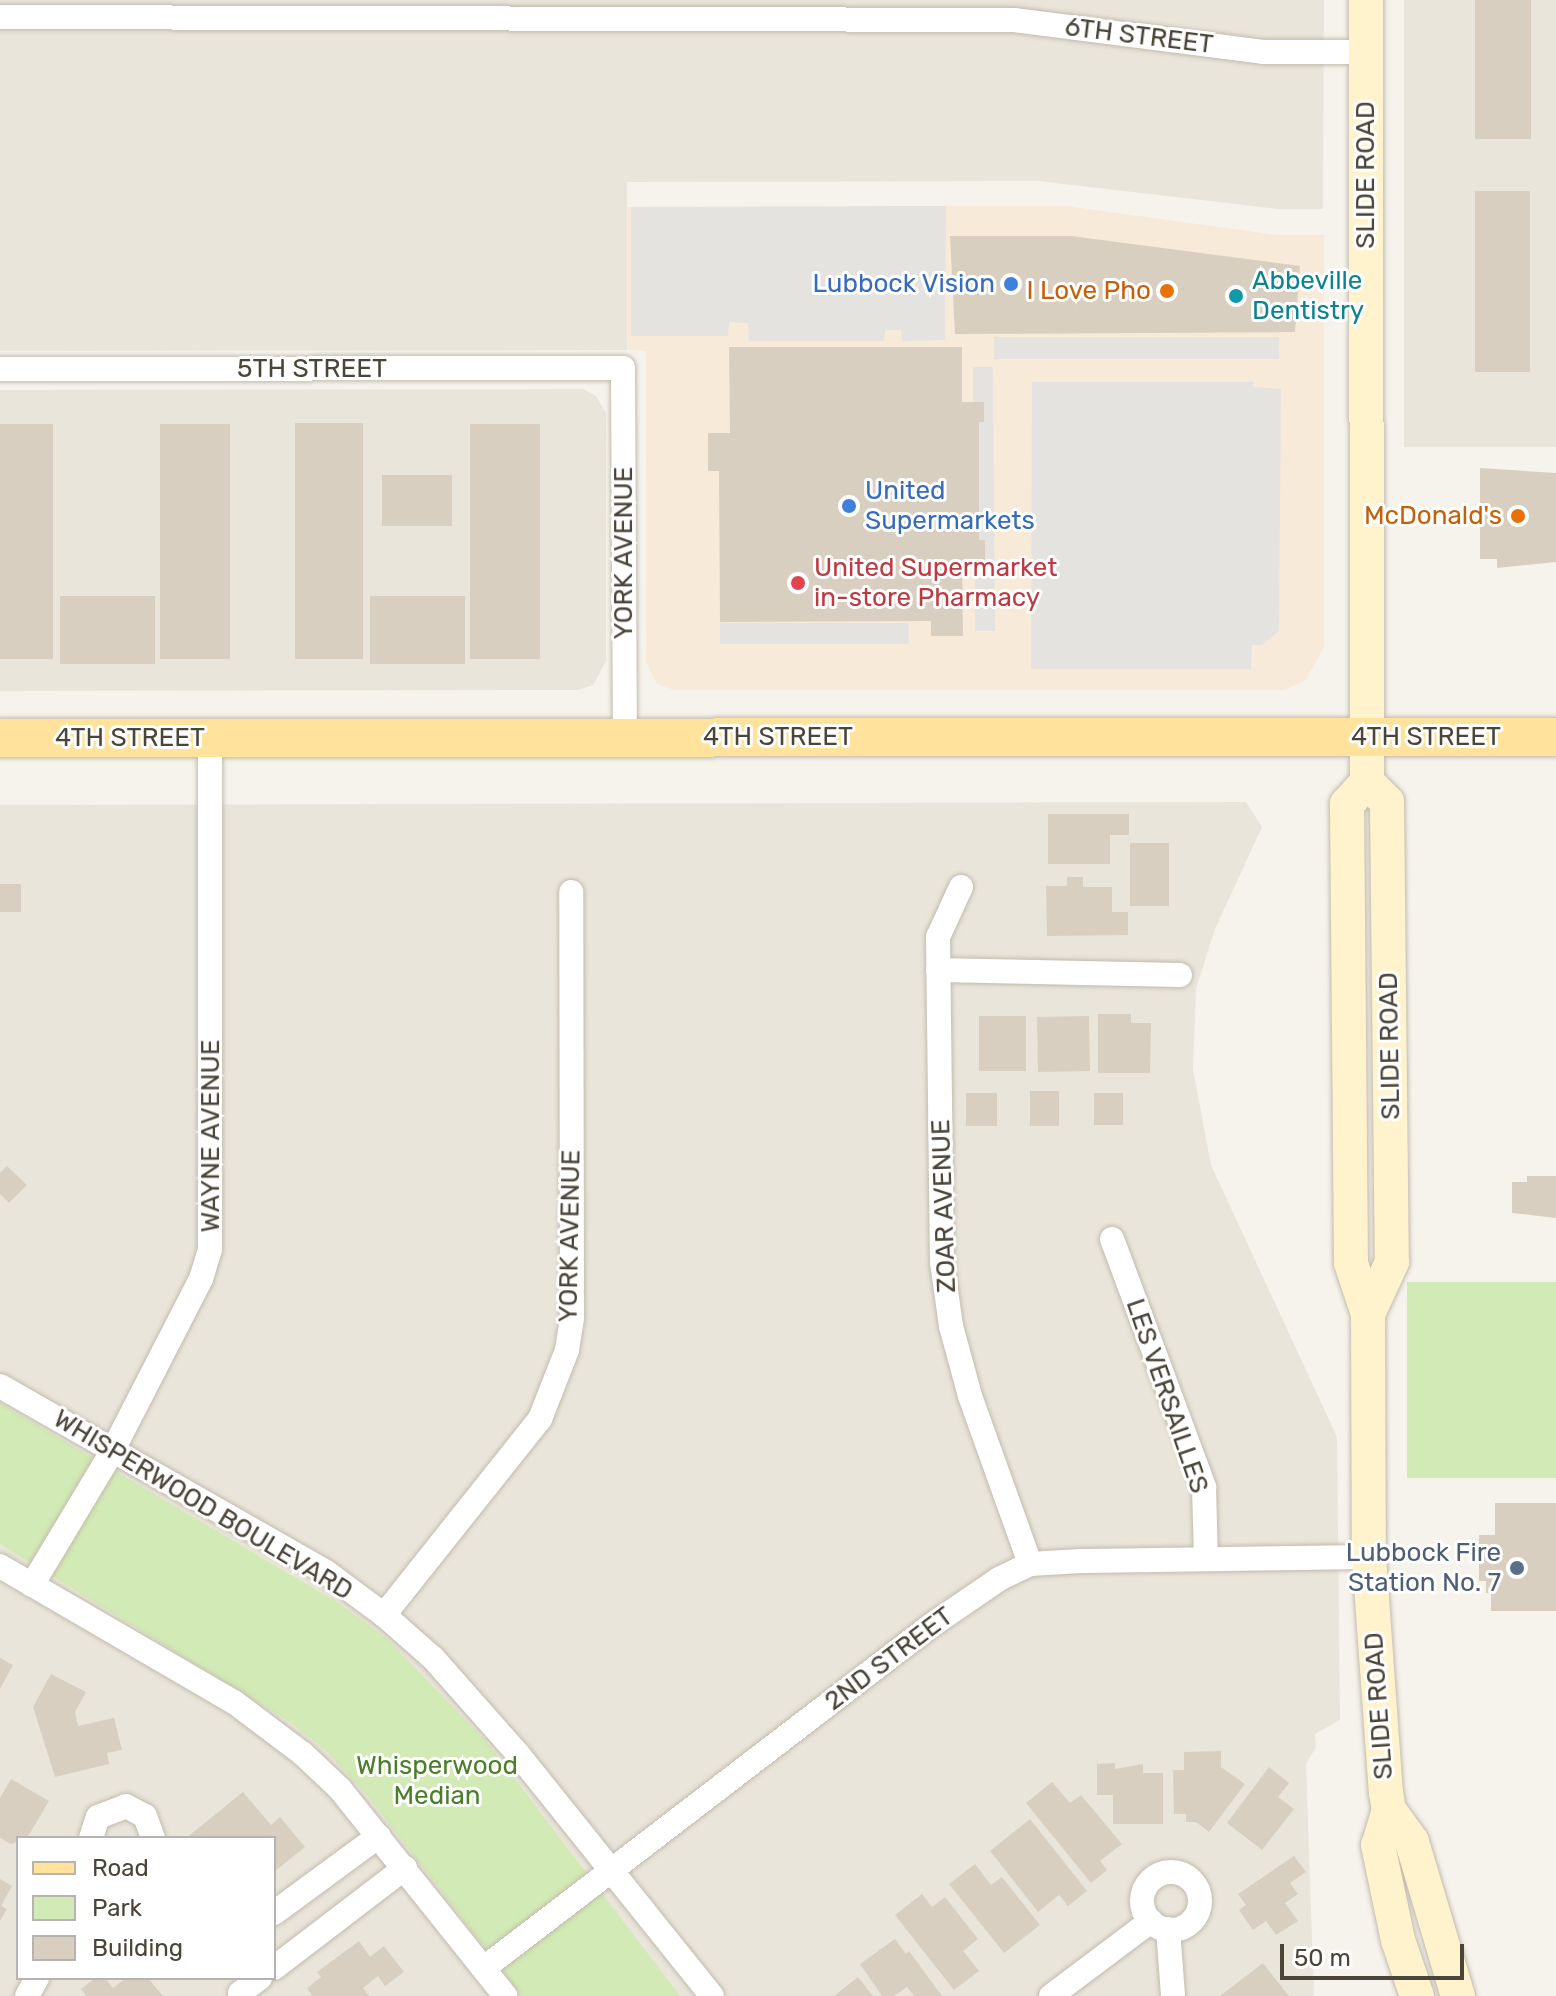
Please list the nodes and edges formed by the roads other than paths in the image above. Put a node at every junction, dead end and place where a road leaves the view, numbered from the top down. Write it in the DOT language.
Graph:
graph roads {
  1 [pos="1366,0"];
  2 [pos="0,17"];
  3 [pos="1366,52"];
  4 [pos="623,368"];
  5 [pos="0,369"];
  6 [pos="1366,737"];
  7 [pos="1556,737"];
  8 [pos="0,738"];
  9 [pos="625,738"];
  10 [pos="210,739"];
  11 [pos="961,887"];
  12 [pos="571,892"];
  13 [pos="938,970"];
  14 [pos="1180,975"];
  15 [pos="1112,1239"];
  16 [pos="0,1386"];
  17 [pos="113,1450"];
  18 [pos="1206,1557"];
  19 [pos="1369,1557"];
  20 [pos="1030,1564"];
  21 [pos="0,1566"];
  22 [pos="32,1585"];
  23 [pos="384,1615"];
  24 [pos="1389,1810"];
  25 [pos="92,1836"];
  26 [pos="152,1836"];
  27 [pos="379,1836"];
  28 [pos="405,1868"];
  29 [pos="614,1872"];
  30 [pos="276,1912"];
  31 [pos="276,1966"];
  32 [pos="484,1968"];
  33 [pos="256,1980"];
  34 [pos="237,1989"];
  35 [pos="505,1996"];
  36 [pos="712,1996"];
  37 [pos="1051,1996"];
  38 [pos="1173,1996"];
  39 [pos="1417,1996"];
  40 [pos="1458,1996"];
  1 -- 3 [label="main road, SLIDE ROAD"];
  2 -- 3 [label="street, 6TH STREET"];
  3 -- 6 [label="main road, SLIDE ROAD"];
  4 -- 5 [label="street, 5TH STREET"];
  4 -- 9 [label="street, YORK AVENUE"];
  6 -- 7 [label="main road, 4TH STREET"];
  6 -- 9 [label="main road, 4TH STREET"];
  6 -- 19 [label="main road, SLIDE ROAD"];
  8 -- 10 [label="main road, 4TH STREET"];
  9 -- 10 [label="main road, 4TH STREET"];
  10 -- 17 [label="street, WAYNE AVENUE"];
  11 -- 13 [label="street, ZOAR AVENUE"];
  12 -- 23 [label="street, YORK AVENUE"];
  13 -- 14 [label="street"];
  13 -- 20 [label="street, ZOAR AVENUE"];
  15 -- 18 [label="street, LES VERSAILLES"];
  16 -- 17 [label="street, WHISPERWOOD BOULEVARD"];
  17 -- 22 [label="street, WAYNE AVENUE"];
  17 -- 23 [label="street, WHISPERWOOD BOULEVARD"];
  18 -- 19 [label="street, 2ND STREET"];
  18 -- 20 [label="street, 2ND STREET"];
  19 -- 24 [label="main road, SLIDE ROAD"];
  20 -- 29 [label="street, 2ND STREET"];
  21 -- 22 [label="street"];
  22 -- 27 [label="street"];
  23 -- 29 [label="street, WHISPERWOOD BOULEVARD"];
  24 -- 39 [label="main road, SLIDE ROAD"];
  24 -- 40 [label="main road, SLIDE ROAD"];
  25 -- 26 [label="street"];
  27 -- 28 [label="street"];
  27 -- 30 [label="street"];
  28 -- 31 [label="street"];
  28 -- 32 [label="street"];
  29 -- 32 [label="street, 2ND STREET"];
  29 -- 36 [label="street, WHISPERWOOD BOULEVARD"];
  32 -- 35 [label="street"];
  33 -- 34 [label="street"];
  37 -- 38 [label="street"];
}
